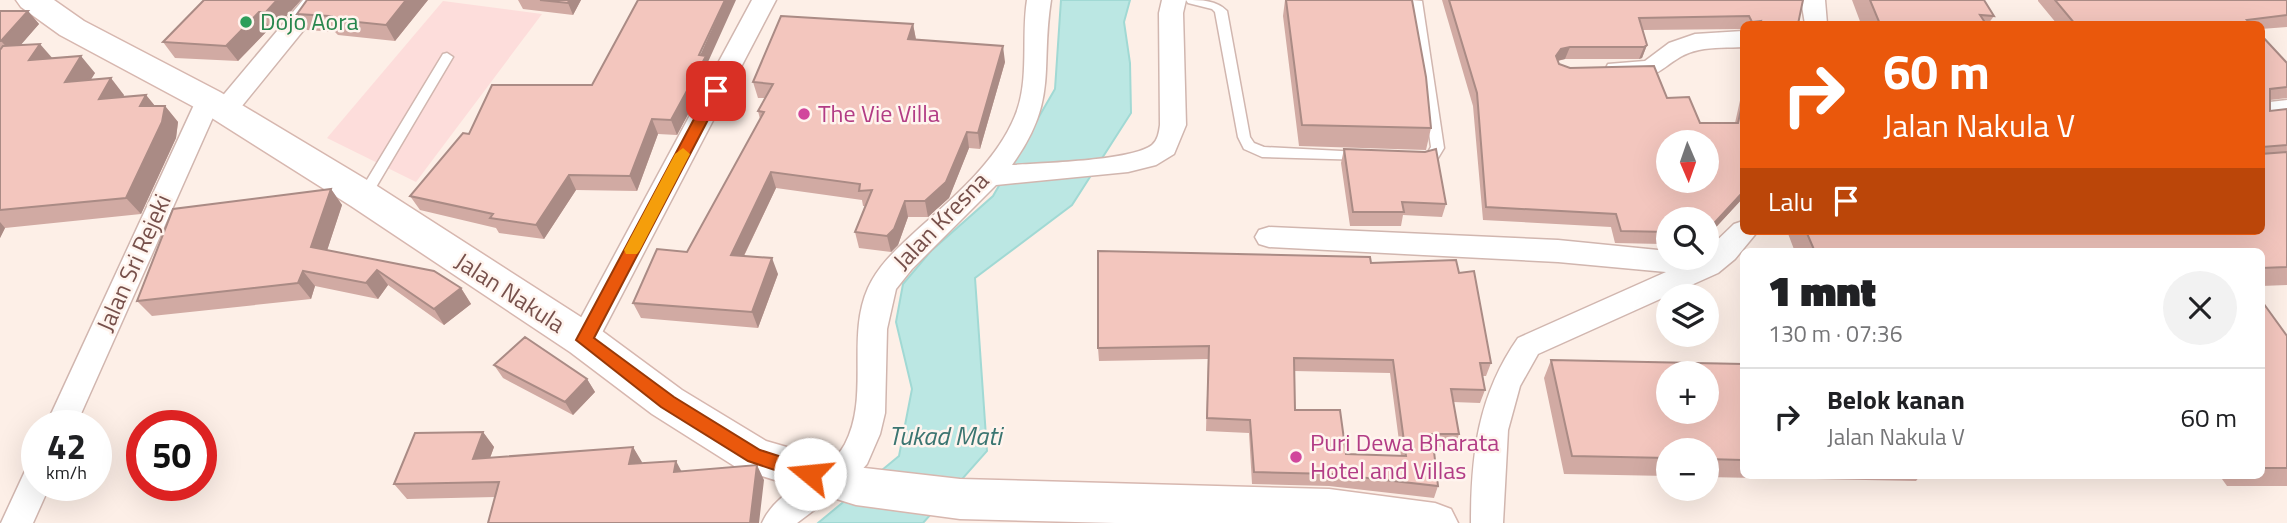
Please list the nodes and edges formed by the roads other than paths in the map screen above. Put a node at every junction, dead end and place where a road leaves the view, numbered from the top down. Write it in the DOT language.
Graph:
graph roads {
  1 [pos="32,0"];
  2 [pos="316,0"];
  3 [pos="764,0"];
  4 [pos="1039,0"];
  5 [pos="1174,0"];
  6 [pos="1192,0"];
  7 [pos="1813,0"];
  8 [pos="1416,1"];
  9 [pos="1816,21"];
  10 [pos="1740,39"];
  11 [pos="447,57"];
  12 [pos="1589,70"];
  13 [pos="216,106"];
  14 [pos="2287,109"];
  15 [pos="2265,111"];
  16 [pos="1380,157"];
  17 [pos="1408,158"];
  18 [pos="995,175"];
  19 [pos="364,196"];
  20 [pos="1741,235"];
  21 [pos="1269,237"];
  22 [pos="1719,257"];
  23 [pos="1656,260"];
  24 [pos="1697,270"];
  25 [pos="584,340"];
  26 [pos="68,410"];
  27 [pos="844,483"];
  28 [pos="27,501"];
  29 [pos="1068,513"];
  30 [pos="17,523"];
  31 [pos="778,523"];
  32 [pos="1436,523"];
  33 [pos="1487,523"];
  1 -- 13 [label="main road, Jalan Nakula"];
  2 -- 13 [label="street, Jalan Sri Rejeki"];
  3 -- 25 [label="street"];
  4 -- 18 [label="street, Jalan Kresna"];
  5 -- 18 [label="street"];
  6 -- 16 [label="lane"];
  7 -- 9 [label="street"];
  8 -- 17 [label="lane"];
  10 -- 12 [label="street"];
  11 -- 19 [label="lane"];
  13 -- 19 [label="main road, Jalan Nakula"];
  13 -- 26 [label="street, Jalan Sri Rejeki"];
  14 -- 15 [label="street"];
  18 -- 27 [label="street, Jalan Kresna"];
  19 -- 25 [label="main road, Jalan Nakula"];
  20 -- 22 [label="street"];
  21 -- 23 [label="street"];
  24 -- 33 [label="street"];
  25 -- 27 [label="main road, Jalan Nakula"];
  27 -- 29 [label="main road, Jalan Nakula"];
  27 -- 31 [label="street, Jalan Kresna"];
  28 -- 30 [label="street"];
  29 -- 32 [label="main road, Jalan Nakula"];
}
